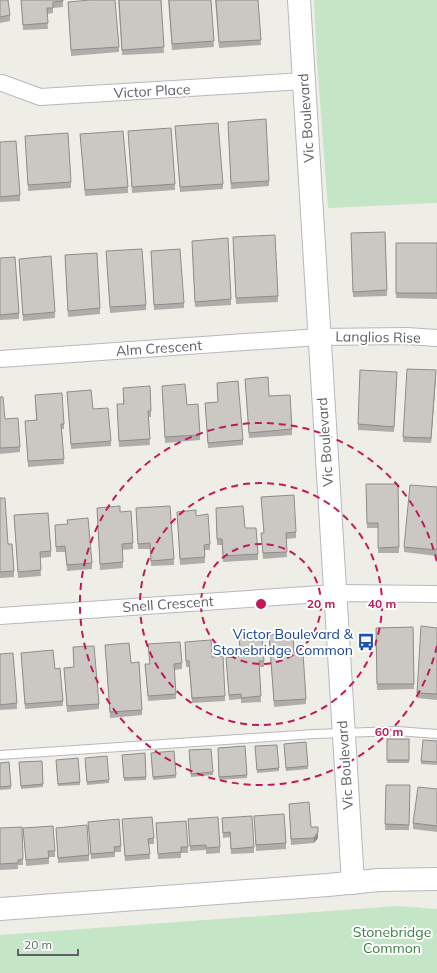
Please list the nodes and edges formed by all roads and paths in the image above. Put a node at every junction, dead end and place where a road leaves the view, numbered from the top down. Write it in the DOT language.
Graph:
graph roads {
  1 [pos="299,0"];
  2 [pos="304,81"];
  3 [pos="2,83"];
  4 [pos="319,337"];
  5 [pos="437,338"];
  6 [pos="0,359"];
  7 [pos="335,593"];
  8 [pos="437,594"];
  9 [pos="0,616"];
  10 [pos="343,733"];
  11 [pos="437,734"];
  12 [pos="0,755"];
  13 [pos="437,879"];
  14 [pos="353,883"];
  15 [pos="0,909"];
  1 -- 2 [label="street, Vic Boulevard"];
  2 -- 3 [label="street, Victor Place"];
  2 -- 4 [label="street, Vic Boulevard"];
  4 -- 5 [label="street, Langlios Rise"];
  4 -- 6 [label="street, Alm Crescent"];
  4 -- 7 [label="street, Vic Boulevard"];
  7 -- 8 [label="street, Snell Crescent"];
  7 -- 9 [label="street, Snell Crescent"];
  7 -- 10 [label="street, Vic Boulevard"];
  10 -- 11 [label="lane"];
  10 -- 12 [label="lane"];
  10 -- 14 [label="street, Vic Boulevard"];
  13 -- 14 [label="street"];
  14 -- 15 [label="street"];
}
